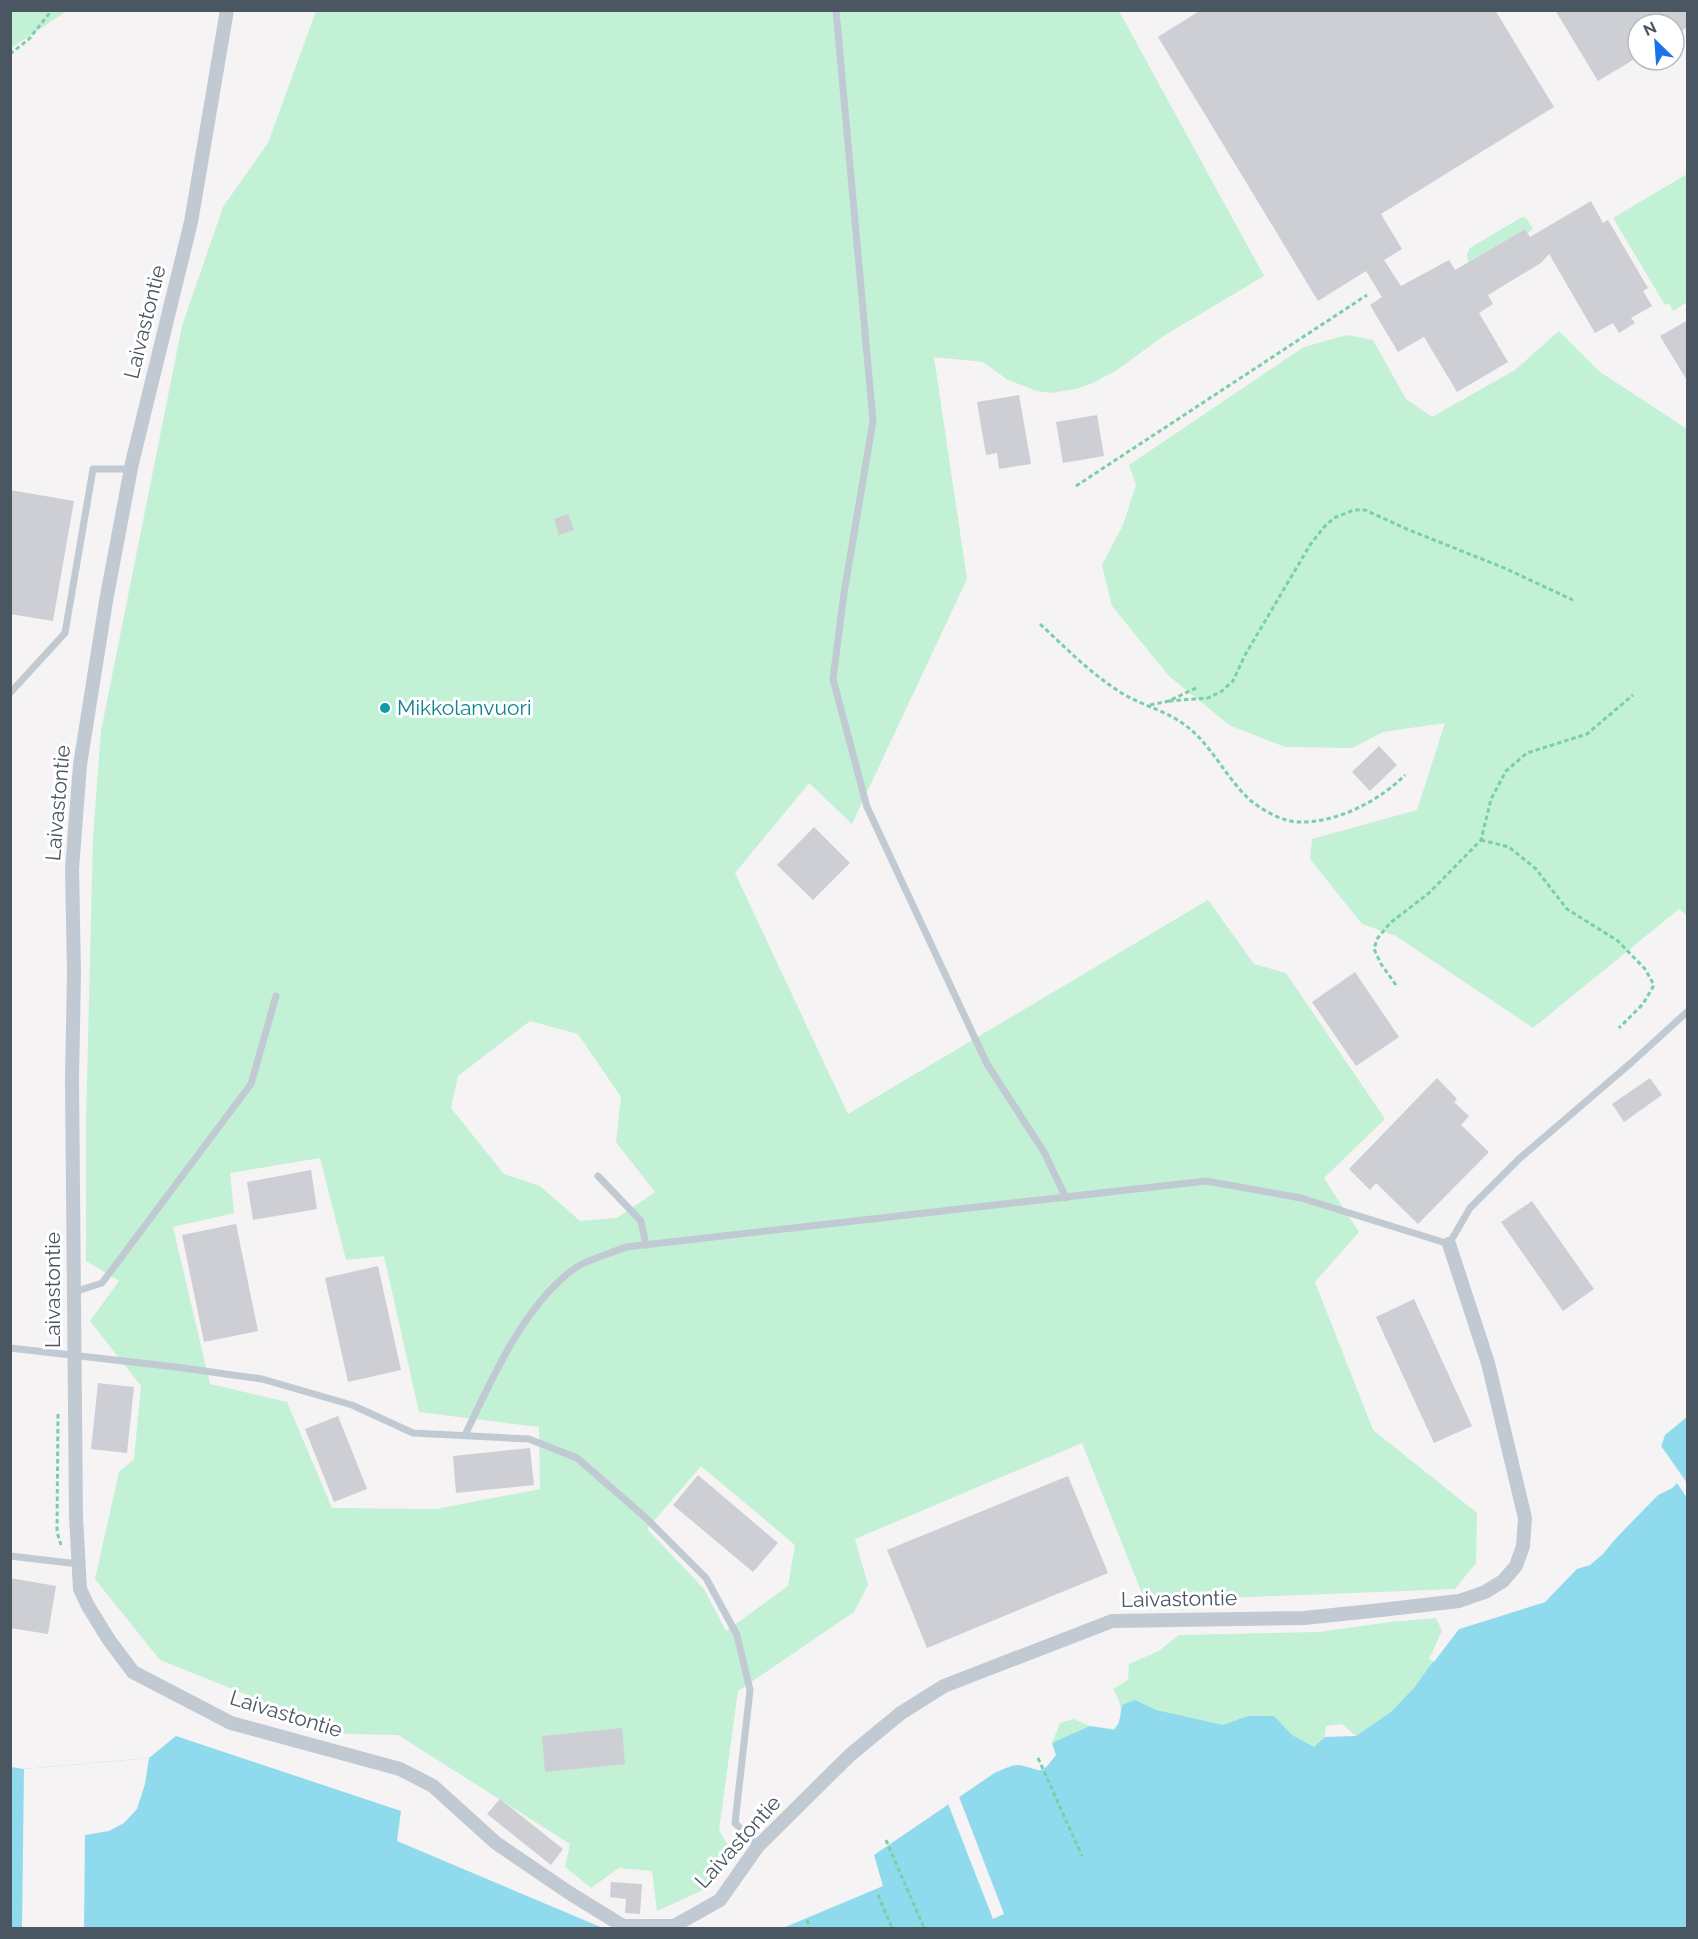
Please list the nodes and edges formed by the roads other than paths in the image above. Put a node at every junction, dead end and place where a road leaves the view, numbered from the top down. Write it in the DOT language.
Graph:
graph roads {
  1 [pos="227,10"];
  2 [pos="836,10"];
  3 [pos="130,470"];
  4 [pos="10,693"];
  5 [pos="276,996"];
  6 [pos="1688,1011"];
  7 [pos="598,1176"];
  8 [pos="1066,1198"];
  9 [pos="1449,1244"];
  10 [pos="646,1245"];
  11 [pos="74,1292"];
  12 [pos="10,1348"];
  13 [pos="74,1355"];
  14 [pos="465,1436"];
  15 [pos="10,1556"];
  16 [pos="73,1563"];
  17 [pos="758,1846"];
  1 -- 3 [label="street, Laivastontie"];
  2 -- 8 [label="lane"];
  3 -- 4 [label="lane"];
  3 -- 11 [label="street, Laivastontie"];
  5 -- 11 [label="lane"];
  6 -- 9 [label="lane"];
  7 -- 10 [label="lane"];
  8 -- 9 [label="lane"];
  8 -- 10 [label="lane"];
  9 -- 17 [label="street, Laivastontie"];
  10 -- 14 [label="lane"];
  11 -- 13 [label="street, Laivastontie"];
  12 -- 13 [label="lane"];
  13 -- 14 [label="lane"];
  13 -- 16 [label="street, Laivastontie"];
  14 -- 17 [label="lane"];
  15 -- 16 [label="lane"];
  16 -- 17 [label="street, Laivastontie"];
}
